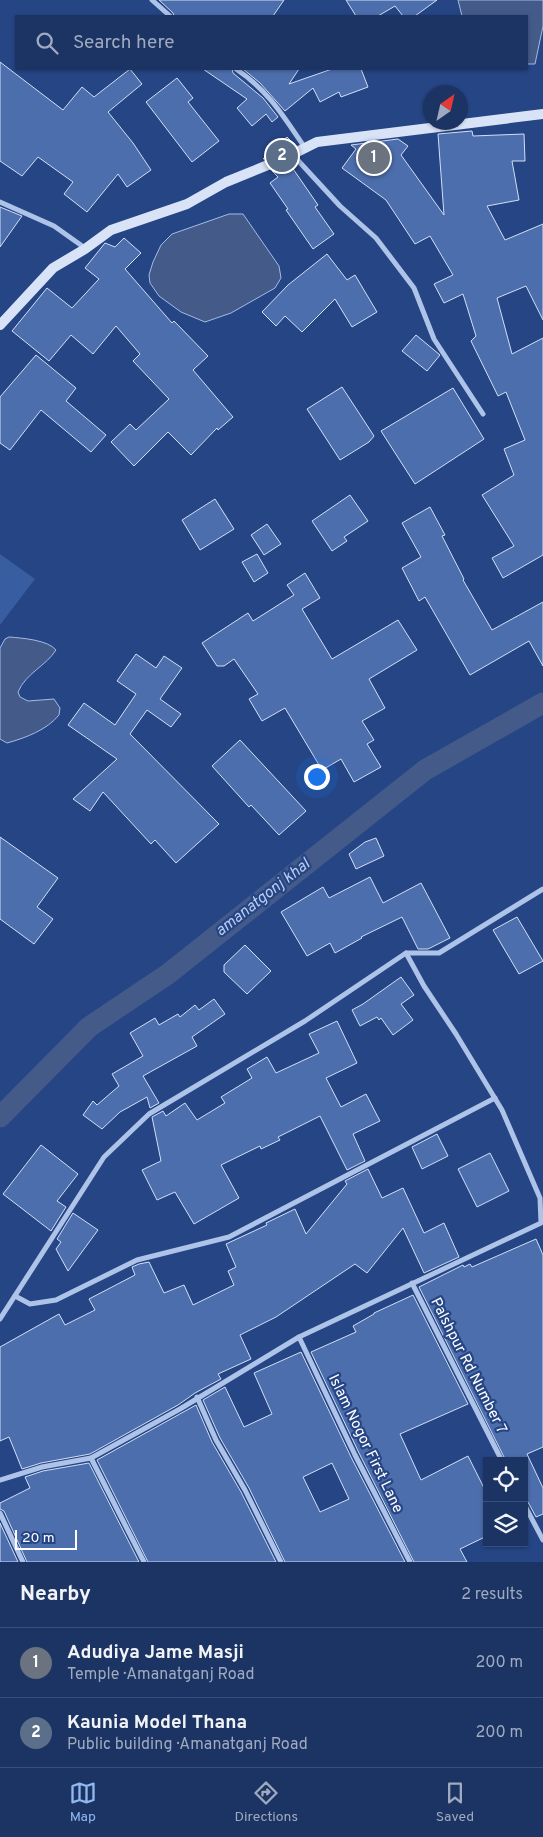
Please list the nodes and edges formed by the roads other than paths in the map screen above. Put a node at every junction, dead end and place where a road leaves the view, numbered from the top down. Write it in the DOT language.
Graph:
graph roads {
  1 [pos="152,0"];
  2 [pos="169,15"];
  3 [pos="238,70"];
  4 [pos="543,114"];
  5 [pos="305,148"];
  6 [pos="293,154"];
  7 [pos="0,202"];
  8 [pos="85,249"];
  9 [pos="0,325"];
  10 [pos="483,414"];
  11 [pos="543,889"];
  12 [pos="406,953"];
  13 [pos="495,1098"];
  14 [pos="541,1197"];
  15 [pos="542,1226"];
  16 [pos="412,1283"];
  17 [pos="15,1296"];
  18 [pos="0,1319"];
  19 [pos="299,1337"];
  20 [pos="197,1397"];
  21 [pos="500,1457"];
  22 [pos="91,1458"];
  23 [pos="0,1480"];
  24 [pos="528,1512"];
  25 [pos="0,1513"];
  26 [pos="543,1540"];
  27 [pos="23,1562"];
  28 [pos="144,1562"];
  29 [pos="282,1562"];
  30 [pos="410,1562"];
  1 -- 2 [label="street"];
  3 -- 5 [label="street"];
  4 -- 5 [label="main road"];
  5 -- 6 [label="main road"];
  6 -- 8 [label="main road"];
  6 -- 10 [label="street"];
  7 -- 8 [label="street"];
  8 -- 9 [label="main road"];
  11 -- 12 [label="street"];
  12 -- 13 [label="street"];
  12 -- 17 [label="street"];
  13 -- 14 [label="street"];
  13 -- 17 [label="street"];
  14 -- 15 [label="street"];
  15 -- 16 [label="street"];
  16 -- 19 [label="street"];
  16 -- 21 [label="street, Palshpur Rd Number 7"];
  17 -- 18 [label="street"];
  19 -- 20 [label="street"];
  19 -- 30 [label="street, Islam Nogor First Lane"];
  20 -- 22 [label="street"];
  20 -- 29 [label="street"];
  22 -- 23 [label="street"];
  22 -- 28 [label="street"];
  24 -- 26 [label="street"];
  25 -- 27 [label="street"];
}
